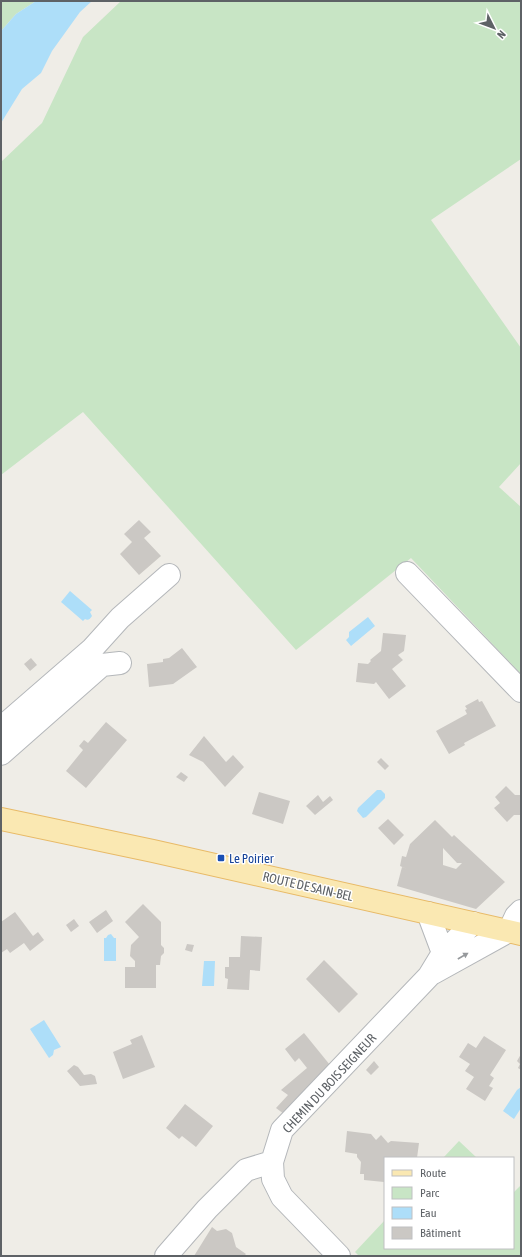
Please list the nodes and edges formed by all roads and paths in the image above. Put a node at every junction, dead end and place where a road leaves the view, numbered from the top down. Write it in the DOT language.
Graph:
graph roads {
  1 [pos="407,573"];
  2 [pos="169,574"];
  3 [pos="120,663"];
  4 [pos="521,691"];
  5 [pos="1,728"];
  6 [pos="1,754"];
  7 [pos="1,819"];
  8 [pos="521,911"];
  9 [pos="428,913"];
  10 [pos="473,923"];
  11 [pos="515,932"];
  12 [pos="443,953"];
  13 [pos="429,976"];
  14 [pos="272,1162"];
  15 [pos="166,1256"];
  16 [pos="339,1256"];
  1 -- 4 [label="street"];
  2 -- 5 [label="street"];
  3 -- 6 [label="street"];
  7 -- 9 [label="main road, ROUTE DE SAIN-BEL"];
  8 -- 11 [label="street"];
  9 -- 10 [label="main road, ROUTE DE SAIN-BEL"];
  9 -- 12 [label="street"];
  10 -- 11 [label="main road, ROUTE DE SAIN-BEL"];
  10 -- 12 [label="street, CHEMIN DU BOIS SEIGNEUR"];
  13 -- 11 [label="street, CHEMIN DU BOIS SEIGNEUR, one-way"];
  12 -- 13 [label="street, CHEMIN DU BOIS SEIGNEUR"];
  13 -- 14 [label="street, CHEMIN DU BOIS SEIGNEUR"];
  14 -- 15 [label="street"];
  14 -- 16 [label="street, CHEMIN DU BOIS SEIGNEUR"];
}
